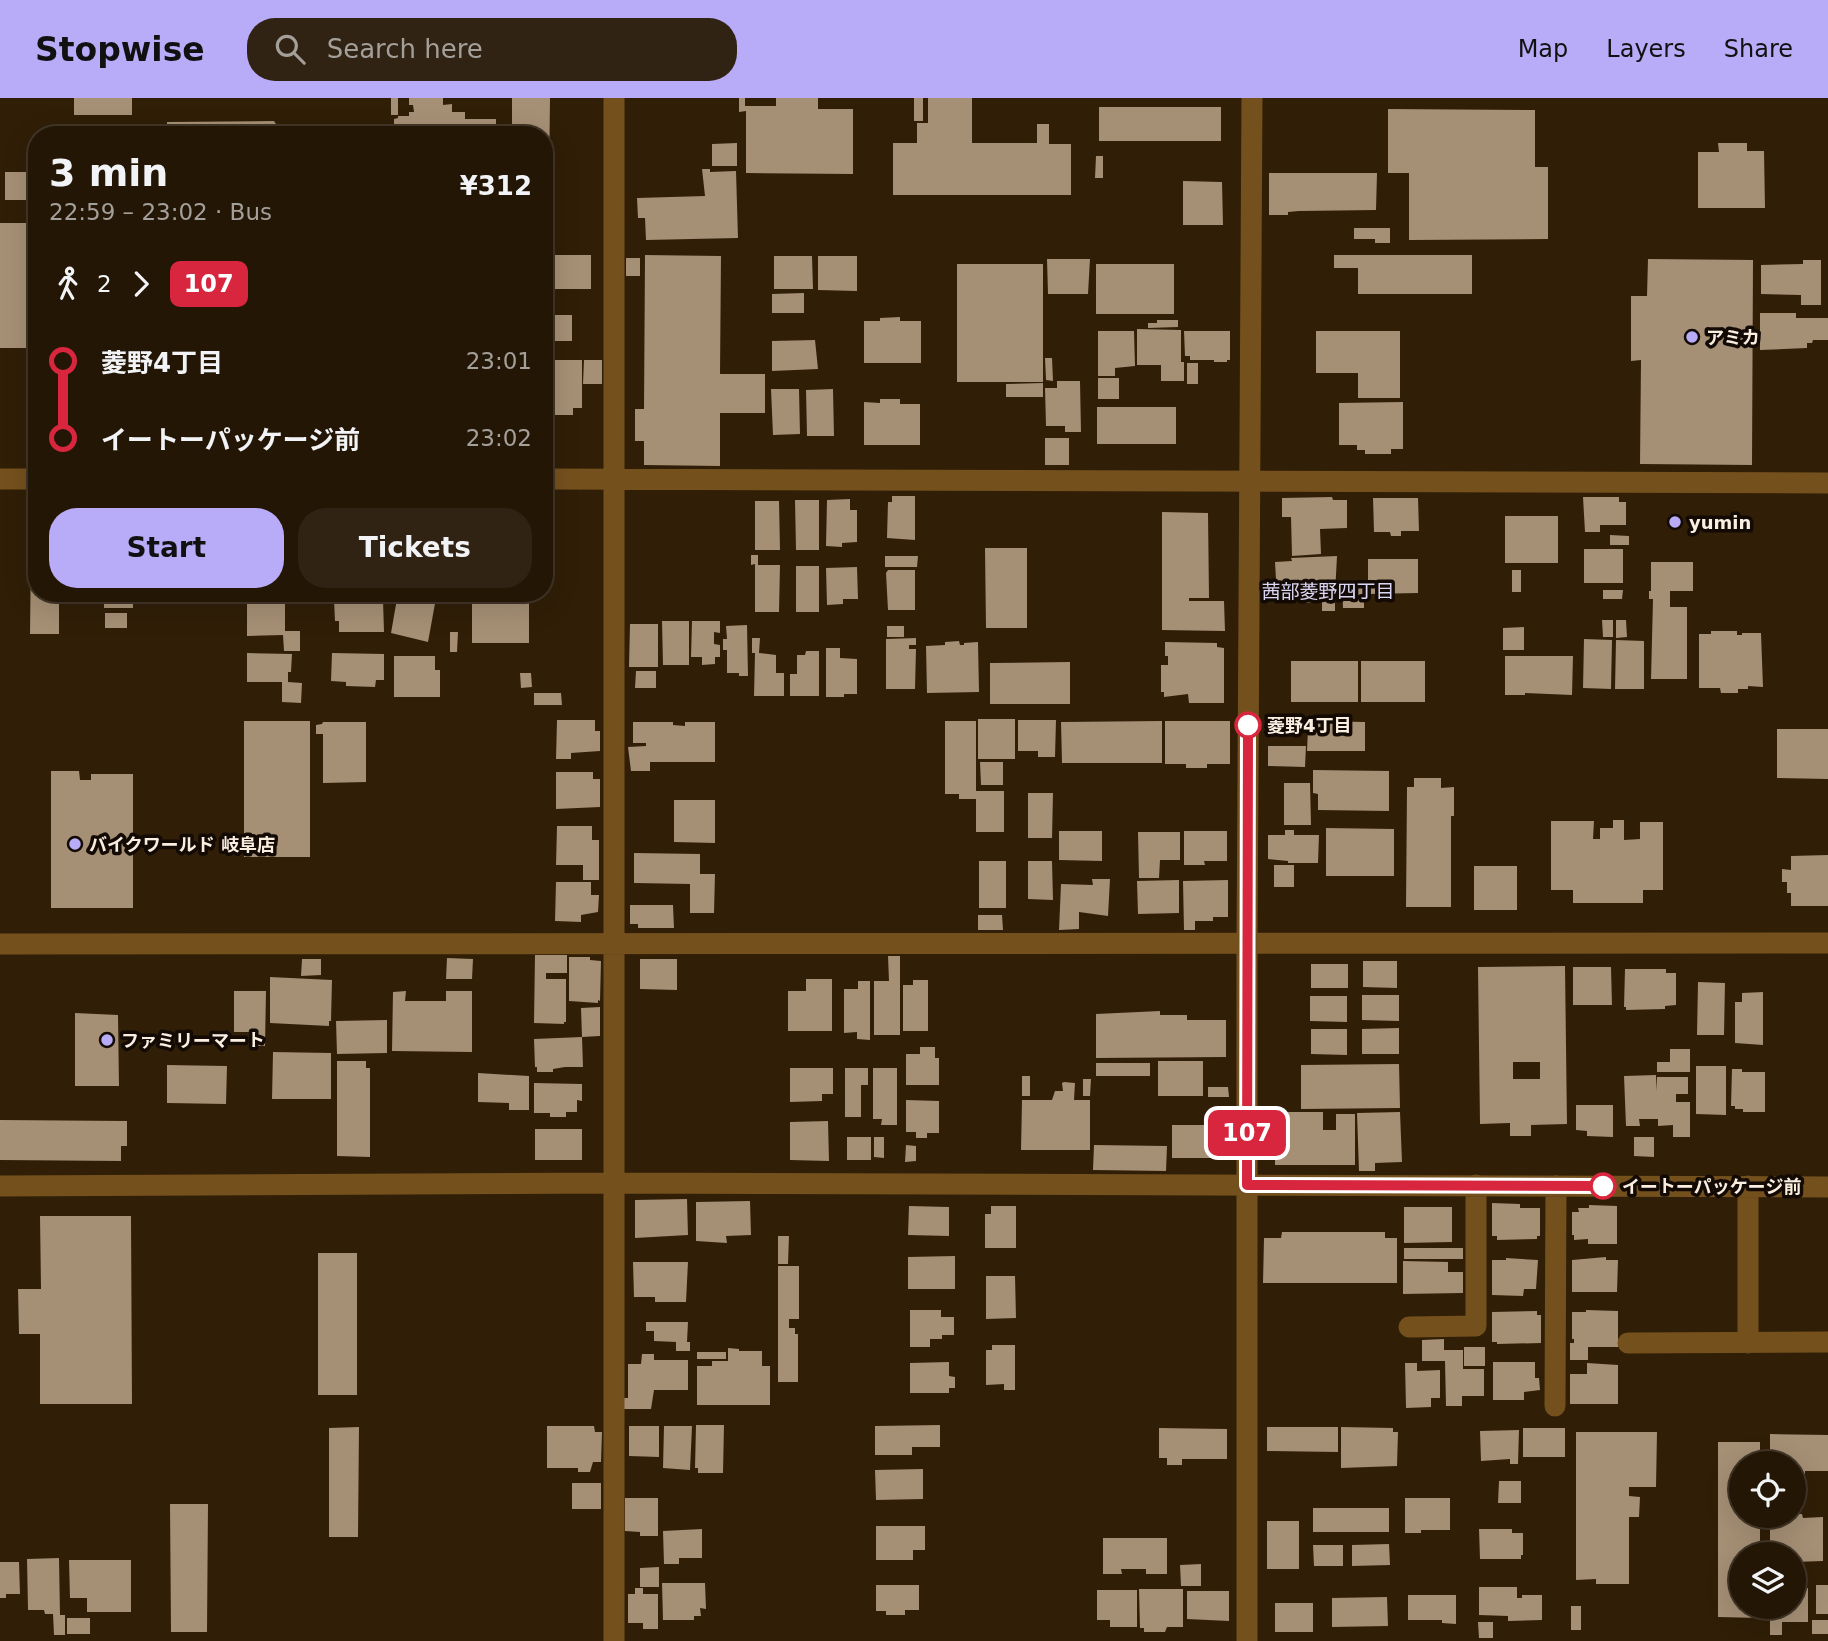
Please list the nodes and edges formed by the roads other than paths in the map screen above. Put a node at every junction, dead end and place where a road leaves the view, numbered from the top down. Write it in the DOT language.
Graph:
graph roads {
  1 [pos="614,98"];
  2 [pos="1252,98"];
  3 [pos="0,479"];
  4 [pos="28,479"];
  5 [pos="553,479"];
  6 [pos="614,479"];
  7 [pos="1249,480"];
  8 [pos="1828,483"];
  9 [pos="1247,943"];
  10 [pos="1828,943"];
  11 [pos="0,944"];
  12 [pos="615,945"];
  13 [pos="612,1183"];
  14 [pos="1247,1185"];
  15 [pos="1476,1185"];
  16 [pos="0,1186"];
  17 [pos="1556,1186"];
  18 [pos="1748,1186"];
  19 [pos="1828,1187"];
  20 [pos="1409,1326"];
  21 [pos="1828,1342"];
  22 [pos="1628,1343"];
  23 [pos="1748,1343"];
  24 [pos="1555,1406"];
  25 [pos="614,1641"];
  26 [pos="1247,1641"];
  1 -- 6 [label="street"];
  2 -- 7 [label="street"];
  3 -- 4 [label="street"];
  5 -- 6 [label="street"];
  6 -- 7 [label="street"];
  6 -- 12 [label="street"];
  7 -- 8 [label="street"];
  7 -- 9 [label="street"];
  9 -- 10 [label="street"];
  9 -- 12 [label="street"];
  9 -- 14 [label="street"];
  11 -- 12 [label="street"];
  12 -- 13 [label="street"];
  13 -- 14 [label="street"];
  13 -- 16 [label="street"];
  13 -- 25 [label="street"];
  14 -- 15 [label="street"];
  14 -- 26 [label="street"];
  15 -- 17 [label="street"];
  15 -- 20 [label="street"];
  17 -- 18 [label="street"];
  17 -- 24 [label="street"];
  18 -- 19 [label="street"];
  18 -- 23 [label="street"];
  21 -- 23 [label="street"];
  22 -- 23 [label="street"];
}
